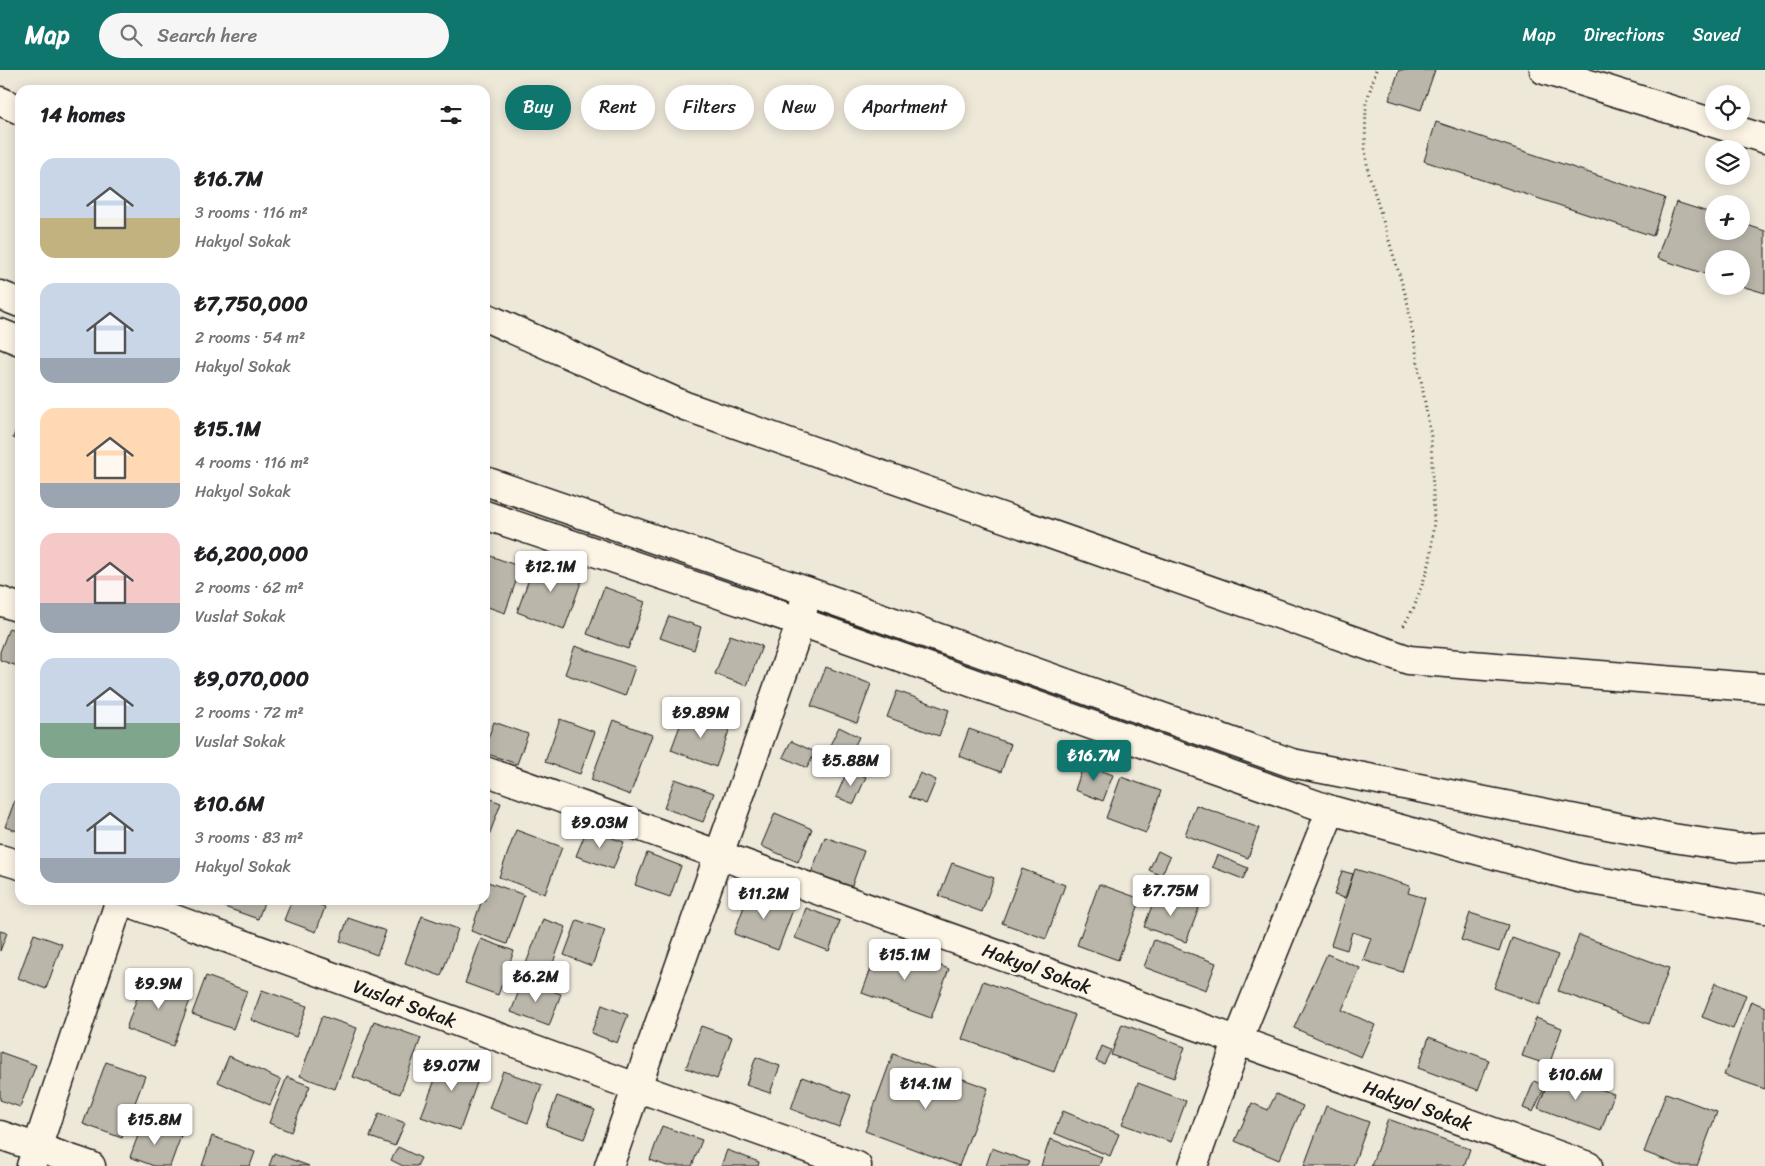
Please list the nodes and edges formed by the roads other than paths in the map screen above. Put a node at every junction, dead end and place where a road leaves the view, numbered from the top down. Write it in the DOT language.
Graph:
graph roads {
  1 [pos="1544,70"];
  2 [pos="0,101"];
  3 [pos="15,108"];
  4 [pos="1765,138"];
  5 [pos="0,295"];
  6 [pos="15,301"];
  7 [pos="490,319"];
  8 [pos="0,333"];
  9 [pos="15,339"];
  10 [pos="490,483"];
  11 [pos="490,517"];
  12 [pos="806,591"];
  13 [pos="0,601"];
  14 [pos="15,606"];
  15 [pos="801,622"];
  16 [pos="1765,688"];
  17 [pos="490,774"];
  18 [pos="1331,810"];
  19 [pos="1765,847"];
  20 [pos="720,855"];
  21 [pos="0,859"];
  22 [pos="15,864"];
  23 [pos="119,905"];
  24 [pos="135,905"];
  25 [pos="1765,909"];
  26 [pos="1238,1040"];
  27 [pos="636,1087"];
  28 [pos="0,1135"];
  29 [pos="35,1157"];
  30 [pos="91,1166"];
  31 [pos="609,1166"];
  32 [pos="857,1166"];
  33 [pos="1193,1166"];
  34 [pos="1588,1166"];
  1 -- 4 [label="street"];
  2 -- 3 [label="street"];
  5 -- 6 [label="street"];
  7 -- 16 [label="street"];
  8 -- 9 [label="street"];
  10 -- 12 [label="street"];
  11 -- 15 [label="street"];
  12 -- 15 [label="street"];
  12 -- 19 [label="street"];
  13 -- 14 [label="street"];
  15 -- 18 [label="street"];
  15 -- 20 [label="street"];
  17 -- 20 [label="street, Hakyol Sokak"];
  18 -- 25 [label="street"];
  18 -- 26 [label="street"];
  20 -- 26 [label="street, Hakyol Sokak"];
  20 -- 27 [label="street"];
  21 -- 22 [label="street"];
  23 -- 29 [label="street"];
  24 -- 27 [label="street, Vuslat Sokak"];
  26 -- 33 [label="street"];
  26 -- 34 [label="street, Hakyol Sokak"];
  27 -- 31 [label="street"];
  27 -- 32 [label="street, Vuslat Sokak"];
  28 -- 29 [label="street"];
  29 -- 30 [label="street"];
}
